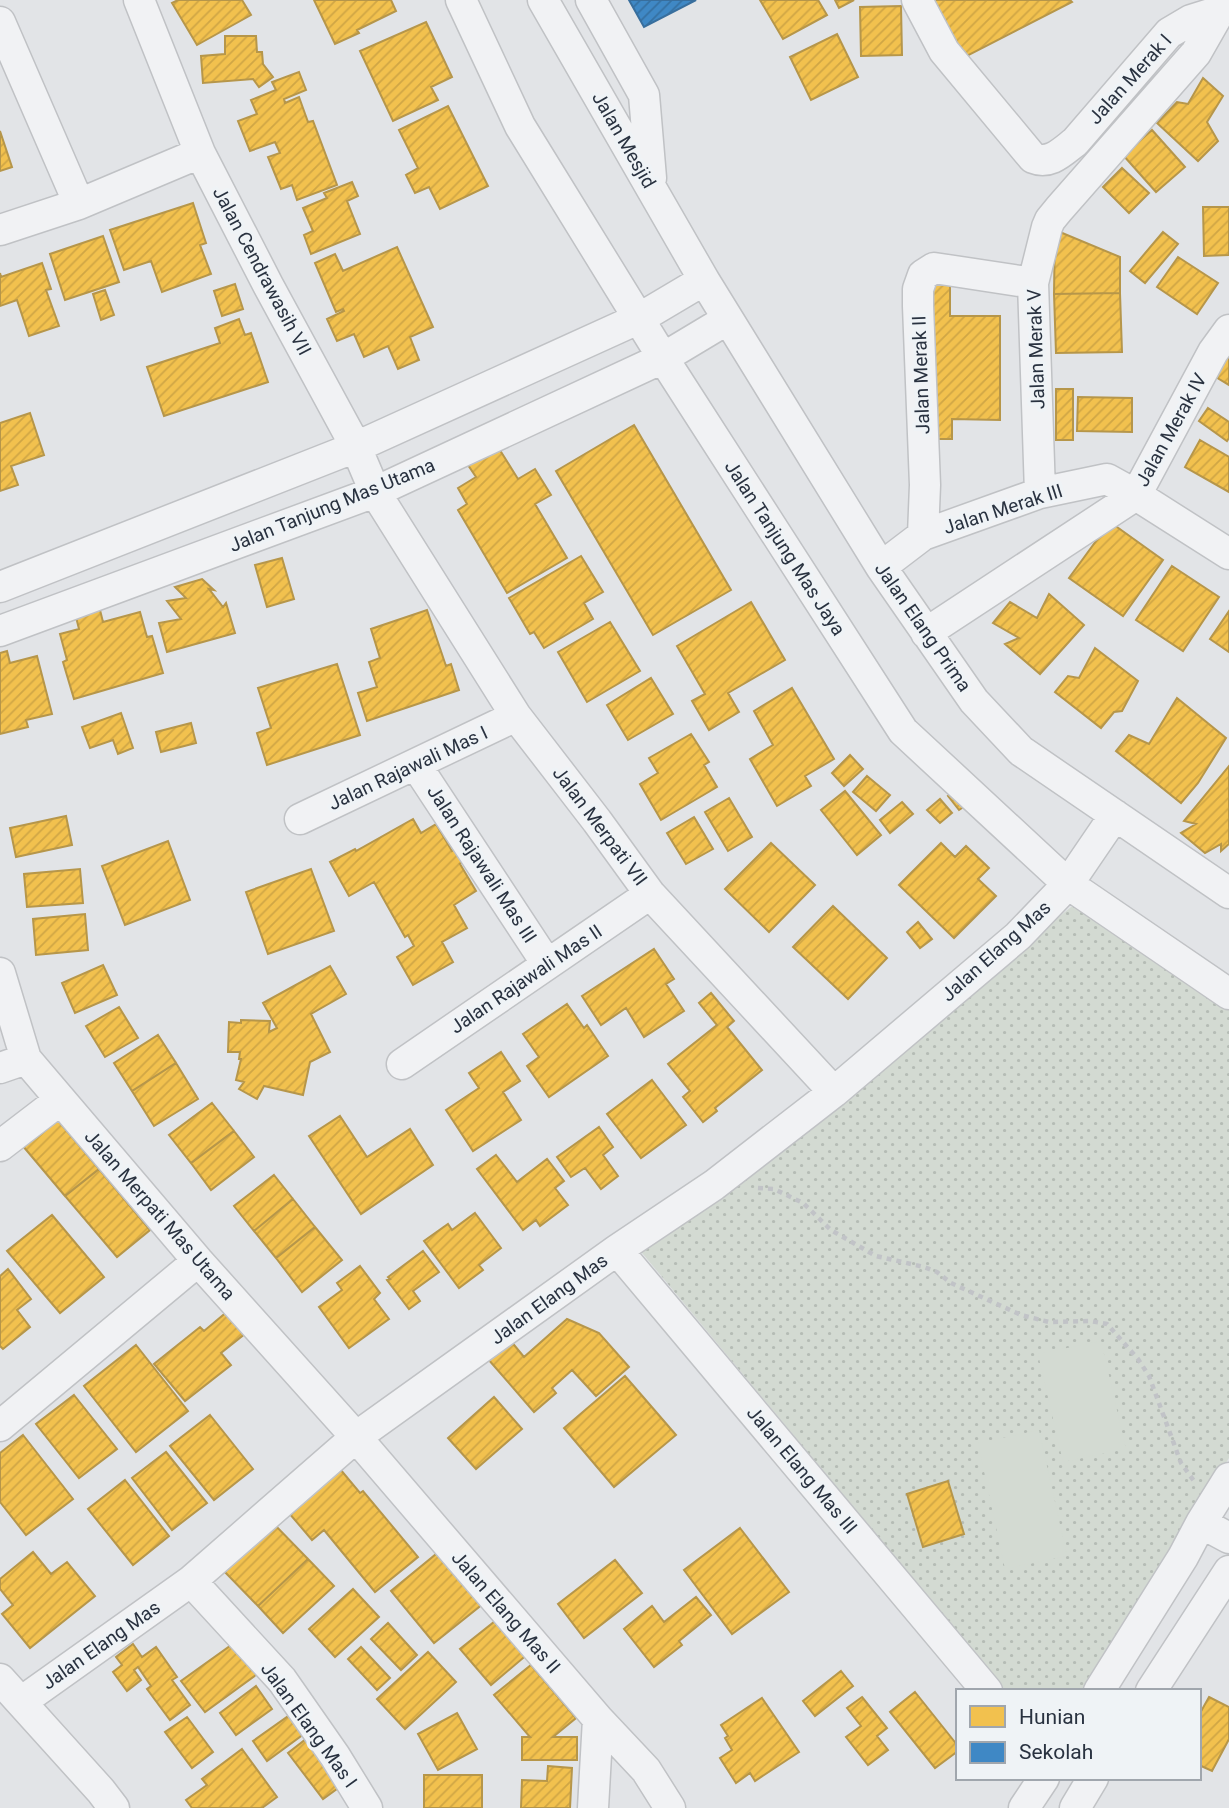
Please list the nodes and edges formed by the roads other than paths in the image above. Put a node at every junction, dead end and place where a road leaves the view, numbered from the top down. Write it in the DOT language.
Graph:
graph roads {
  1 [pos="139,0"];
  2 [pos="461,0"];
  3 [pos="543,0"];
  4 [pos="591,0"];
  5 [pos="917,0"];
  6 [pos="1226,11"];
  7 [pos="0,22"];
  8 [pos="200,153"];
  9 [pos="652,187"];
  10 [pos="79,204"];
  11 [pos="1059,209"];
  12 [pos="0,230"];
  13 [pos="704,280"];
  14 [pos="1032,283"];
  15 [pos="640,318"];
  16 [pos="728,319"];
  17 [pos="1229,330"];
  18 [pos="663,358"];
  19 [pos="356,447"];
  20 [pos="376,492"];
  21 [pos="1040,493"];
  22 [pos="1136,495"];
  23 [pos="402,532"];
  24 [pos="923,535"];
  25 [pos="1229,554"];
  26 [pos="880,567"];
  27 [pos="0,587"];
  28 [pos="0,631"];
  29 [pos="926,632"];
  30 [pos="516,716"];
  31 [pos="416,765"];
  32 [pos="1115,815"];
  33 [pos="300,819"];
  34 [pos="1072,878"];
  35 [pos="1229,893"];
  36 [pos="650,894"];
  37 [pos="547,964"];
  38 [pos="0,973"];
  39 [pos="1229,994"];
  40 [pos="13,1064"];
  41 [pos="402,1064"];
  42 [pos="834,1092"];
  43 [pos="60,1100"];
  44 [pos="0,1146"];
  45 [pos="617,1250"];
  46 [pos="198,1261"];
  47 [pos="0,1426"];
  48 [pos="356,1437"];
  49 [pos="1223,1488"];
  50 [pos="1201,1523"];
  51 [pos="1229,1538"];
  52 [pos="1183,1557"];
  53 [pos="1227,1578"];
  54 [pos="191,1581"];
  55 [pos="0,1679"];
  56 [pos="986,1689"];
  57 [pos="1100,1689"];
  58 [pos="1152,1689"];
  59 [pos="20,1702"];
  60 [pos="598,1720"];
  61 [pos="1043,1780"];
  62 [pos="114,1808"];
  63 [pos="367,1808"];
  64 [pos="593,1808"];
  65 [pos="670,1808"];
  66 [pos="1024,1808"];
  1 -- 8 [label="street, Jalan Cendrawasih VII"];
  2 -- 15 [label="street, Jalan Tanjung Mas Jaya"];
  3 -- 9 [label="street, Jalan Mesjid"];
  4 -- 9 [label="street"];
  5 -- 6 [label="street, Jalan Merak I"];
  6 -- 11 [label="street, Jalan Merak I"];
  7 -- 10 [label="street"];
  8 -- 10 [label="street"];
  8 -- 19 [label="street, Jalan Cendrawasih VII"];
  9 -- 13 [label="street, Jalan Mesjid"];
  10 -- 12 [label="street"];
  11 -- 14 [label="street, Jalan Merak V"];
  13 -- 15 [label="street"];
  13 -- 16 [label="street, Jalan Elang Prima"];
  14 -- 21 [label="street, Jalan Merak V"];
  14 -- 24 [label="street, Jalan Merak II"];
  15 -- 18 [label="street, Jalan Tanjung Mas Jaya"];
  15 -- 19 [label="street"];
  16 -- 18 [label="street, Jalan Tanjung Mas Utama"];
  16 -- 26 [label="street, Jalan Elang Prima"];
  17 -- 22 [label="street, Jalan Merak IV"];
  18 -- 20 [label="street, Jalan Tanjung Mas Utama"];
  18 -- 34 [label="street, Jalan Tanjung Mas Jaya"];
  19 -- 20 [label="street, Jalan Cendrawasih VII"];
  19 -- 27 [label="street"];
  20 -- 23 [label="street, Jalan Cendrawasih VII"];
  20 -- 28 [label="street, Jalan Tanjung Mas Utama"];
  21 -- 22 [label="street, Jalan Merak III"];
  21 -- 24 [label="street, Jalan Merak III"];
  22 -- 25 [label="street, Jalan Merak III"];
  22 -- 29 [label="street"];
  23 -- 30 [label="street, Jalan Merpati VII"];
  24 -- 26 [label="street"];
  26 -- 29 [label="street, Jalan Elang Prima"];
  29 -- 32 [label="street, Jalan Elang Prima"];
  30 -- 31 [label="street, Jalan Rajawali Mas I"];
  30 -- 36 [label="street, Jalan Merpati VII"];
  31 -- 33 [label="street, Jalan Rajawali Mas I"];
  31 -- 37 [label="street, Jalan Rajawali Mas III"];
  32 -- 34 [label="street, Jalan Elang Mas"];
  32 -- 35 [label="street, Jalan Elang Prima"];
  34 -- 39 [label="street, Jalan Tanjung Mas Jaya"];
  34 -- 42 [label="street, Jalan Elang Mas"];
  36 -- 37 [label="street, Jalan Rajawali Mas II"];
  36 -- 42 [label="street, Jalan Merpati VII"];
  37 -- 41 [label="street, Jalan Rajawali Mas II"];
  38 -- 40 [label="street, Jalan Merpati Mas Utama"];
  40 -- 43 [label="street, Jalan Merpati Mas Utama"];
  42 -- 45 [label="street, Jalan Elang Mas"];
  43 -- 44 [label="street"];
  43 -- 46 [label="street, Jalan Merpati Mas Utama"];
  45 -- 48 [label="street, Jalan Elang Mas"];
  45 -- 56 [label="street, Jalan Elang Mas III"];
  46 -- 47 [label="street"];
  46 -- 48 [label="street, Jalan Merpati Mas Utama"];
  48 -- 54 [label="street, Jalan Elang Mas"];
  48 -- 60 [label="street, Jalan Elang Mas II"];
  49 -- 50 [label="street"];
  50 -- 51 [label="street"];
  50 -- 52 [label="street"];
  52 -- 53 [label="street"];
  52 -- 57 [label="street"];
  53 -- 58 [label="street"];
  54 -- 59 [label="street, Jalan Elang Mas"];
  54 -- 63 [label="street, Jalan Elang Mas I"];
  55 -- 59 [label="street"];
  59 -- 62 [label="street"];
  60 -- 64 [label="street"];
  60 -- 65 [label="street, Jalan Elang Mas II"];
  61 -- 66 [label="street"];
}
